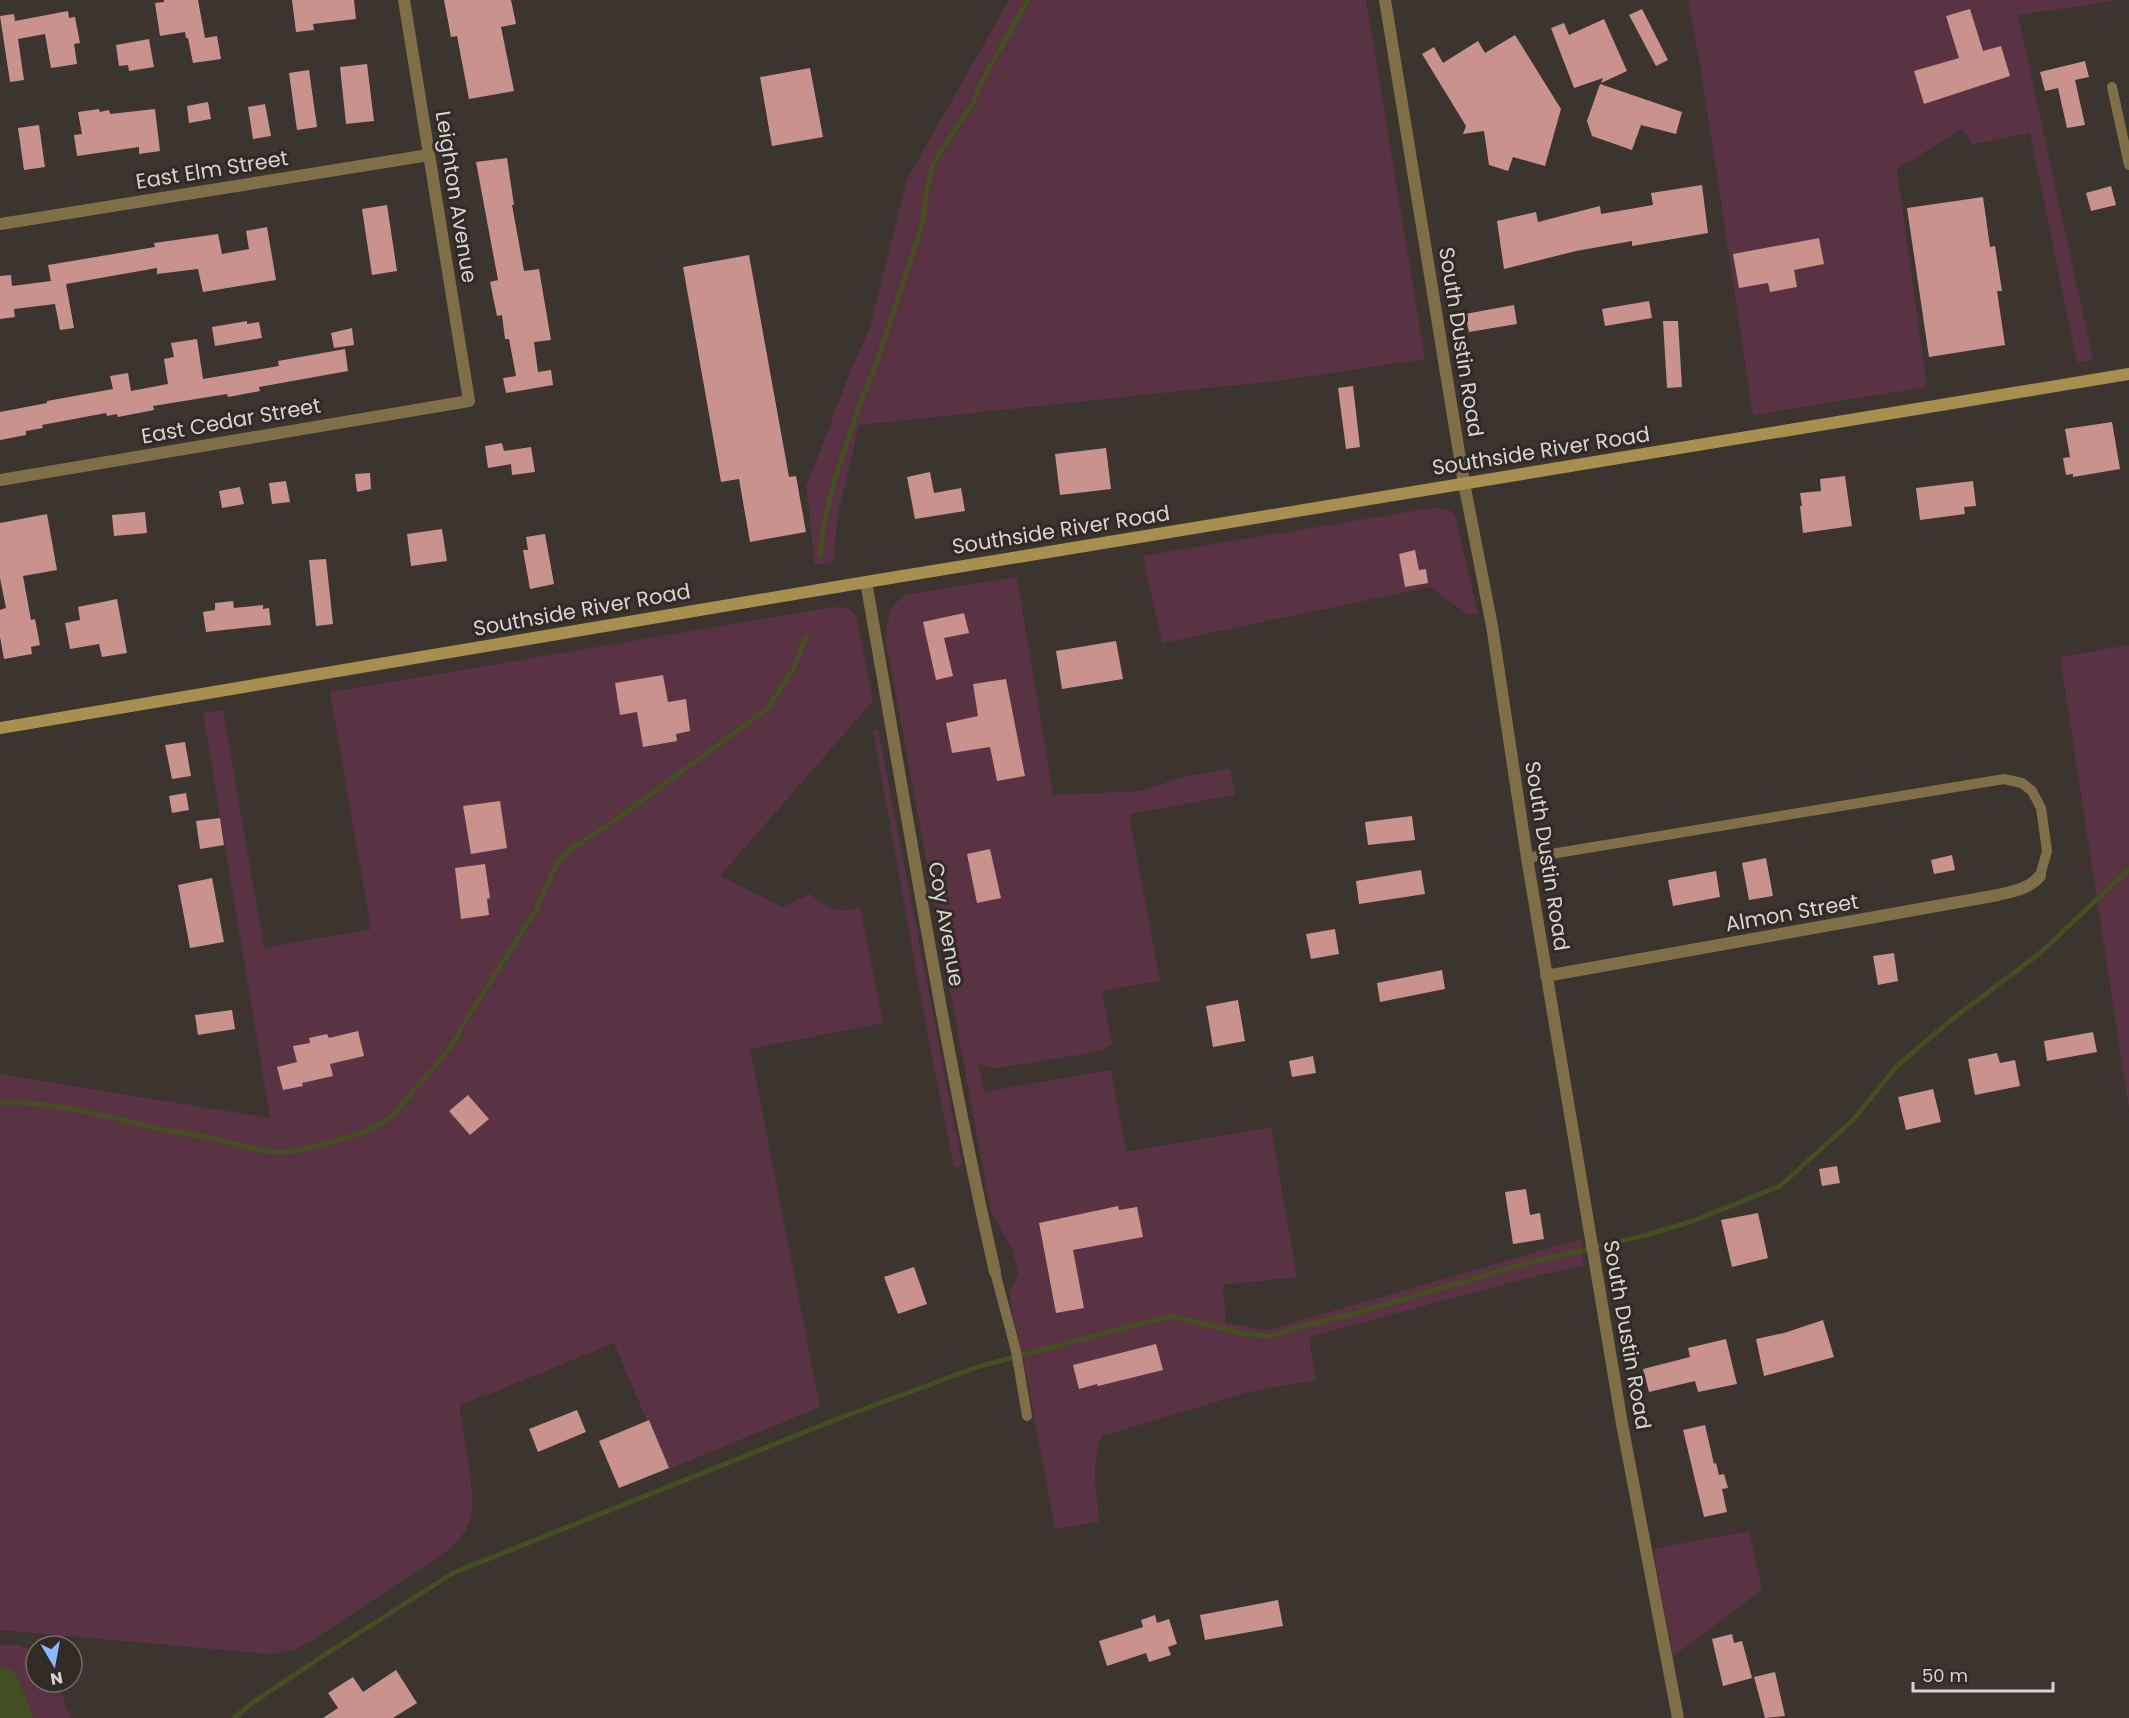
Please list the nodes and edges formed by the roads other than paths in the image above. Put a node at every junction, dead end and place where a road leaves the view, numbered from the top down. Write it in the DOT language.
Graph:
graph roads {
  1 [pos="404,0"];
  2 [pos="1385,0"];
  3 [pos="2112,87"];
  4 [pos="429,155"];
  5 [pos="2129,165"];
  6 [pos="0,224"];
  7 [pos="2129,374"];
  8 [pos="469,400"];
  9 [pos="0,480"];
  10 [pos="1464,483"];
  11 [pos="866,582"];
  12 [pos="0,728"];
  13 [pos="1527,858"];
  14 [pos="2040,876"];
  15 [pos="1546,976"];
  16 [pos="995,1272"];
  17 [pos="1027,1416"];
  18 [pos="1678,1718"];
  1 -- 4 [label="street, Leighton Avenue"];
  2 -- 10 [label="street, South Dustin Road"];
  3 -- 5 [label="lane"];
  4 -- 6 [label="street, East Elm Street"];
  4 -- 8 [label="street, Leighton Avenue"];
  7 -- 10 [label="main road, Southside River Road"];
  8 -- 9 [label="street, East Cedar Street"];
  10 -- 11 [label="main road, Southside River Road"];
  10 -- 13 [label="street, South Dustin Road"];
  11 -- 12 [label="main road, Southside River Road"];
  11 -- 16 [label="street, Coy Avenue"];
  13 -- 14 [label="lane"];
  13 -- 15 [label="street, South Dustin Road"];
  14 -- 15 [label="street, Almon Street"];
  15 -- 18 [label="street, South Dustin Road"];
  16 -- 17 [label="lane"];
}
